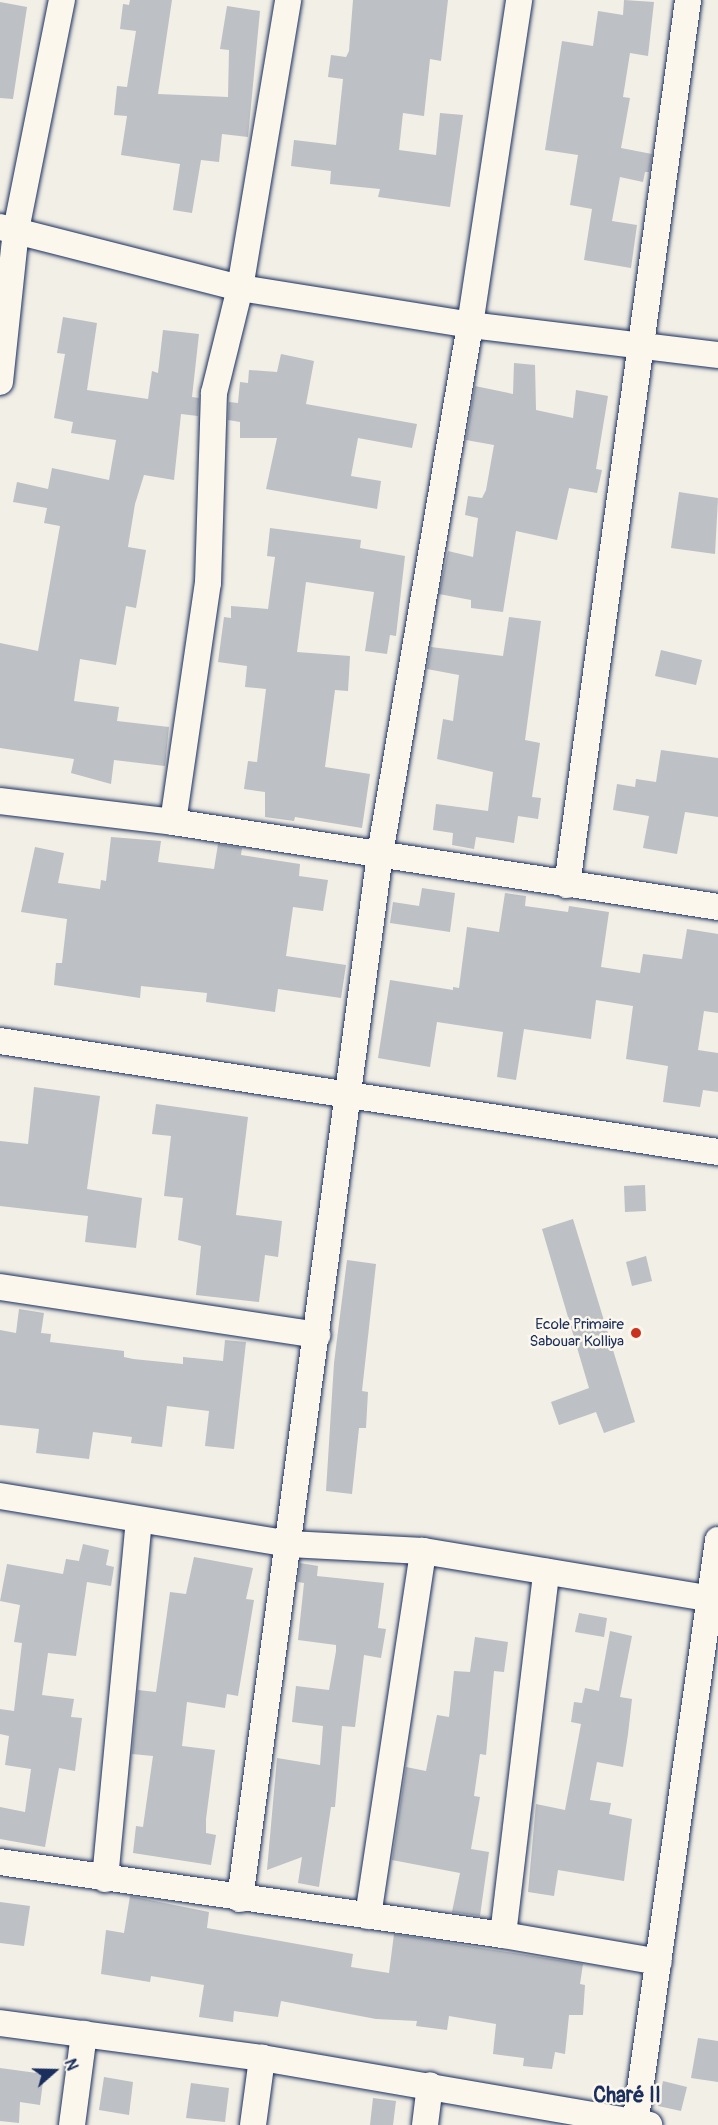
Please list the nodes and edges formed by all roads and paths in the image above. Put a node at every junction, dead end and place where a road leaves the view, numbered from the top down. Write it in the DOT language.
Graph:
graph roads {
  1 [pos="62,0"];
  2 [pos="288,0"];
  3 [pos="519,0"];
  4 [pos="688,0"];
  5 [pos="8,228"];
  6 [pos="240,288"];
  7 [pos="470,325"];
  8 [pos="639,345"];
  9 [pos="718,355"];
  10 [pos="0,382"];
  11 [pos="0,801"];
  12 [pos="173,822"];
  13 [pos="380,854"];
  14 [pos="567,885"];
  15 [pos="718,907"];
  16 [pos="0,1041"];
  17 [pos="347,1096"];
  18 [pos="718,1152"];
  19 [pos="0,1287"];
  20 [pos="317,1335"];
  21 [pos="0,1496"];
  22 [pos="139,1522"];
  23 [pos="718,1540"];
  24 [pos="289,1544"];
  25 [pos="423,1551"];
  26 [pos="546,1572"];
  27 [pos="714,1599"];
  28 [pos="0,1862"];
  29 [pos="105,1879"];
  30 [pos="240,1899"];
  31 [pos="369,1916"];
  32 [pos="503,1935"];
  33 [pos="659,1962"];
  34 [pos="0,2023"];
  35 [pos="84,2034"];
  36 [pos="262,2058"];
  37 [pos="430,2085"];
  38 [pos="640,2124"];
  39 [pos="72,2125"];
  40 [pos="253,2125"];
  41 [pos="425,2125"];
  1 -- 5 [label="street"];
  2 -- 6 [label="street"];
  3 -- 7 [label="street"];
  4 -- 8 [label="street"];
  5 -- 6 [label="street"];
  5 -- 10 [label="street"];
  6 -- 7 [label="street"];
  6 -- 12 [label="street"];
  7 -- 8 [label="street"];
  7 -- 13 [label="street"];
  8 -- 9 [label="street"];
  8 -- 14 [label="street"];
  11 -- 12 [label="street"];
  12 -- 13 [label="street"];
  13 -- 14 [label="street"];
  13 -- 17 [label="street"];
  14 -- 15 [label="street"];
  16 -- 17 [label="street"];
  17 -- 18 [label="street"];
  17 -- 20 [label="street"];
  19 -- 20 [label="street"];
  20 -- 24 [label="street"];
  21 -- 22 [label="street"];
  22 -- 24 [label="street"];
  22 -- 29 [label="street"];
  23 -- 27 [label="street"];
  24 -- 25 [label="street"];
  24 -- 30 [label="street"];
  25 -- 26 [label="street"];
  25 -- 31 [label="street"];
  26 -- 27 [label="street"];
  26 -- 32 [label="street"];
  27 -- 33 [label="street"];
  28 -- 29 [label="street"];
  29 -- 30 [label="street"];
  30 -- 31 [label="street"];
  31 -- 32 [label="street"];
  32 -- 33 [label="street"];
  33 -- 38 [label="street"];
  34 -- 35 [label="street"];
  35 -- 36 [label="street"];
  35 -- 39 [label="street"];
  36 -- 37 [label="street"];
  36 -- 40 [label="street"];
  37 -- 38 [label="street"];
  37 -- 41 [label="street"];
}
